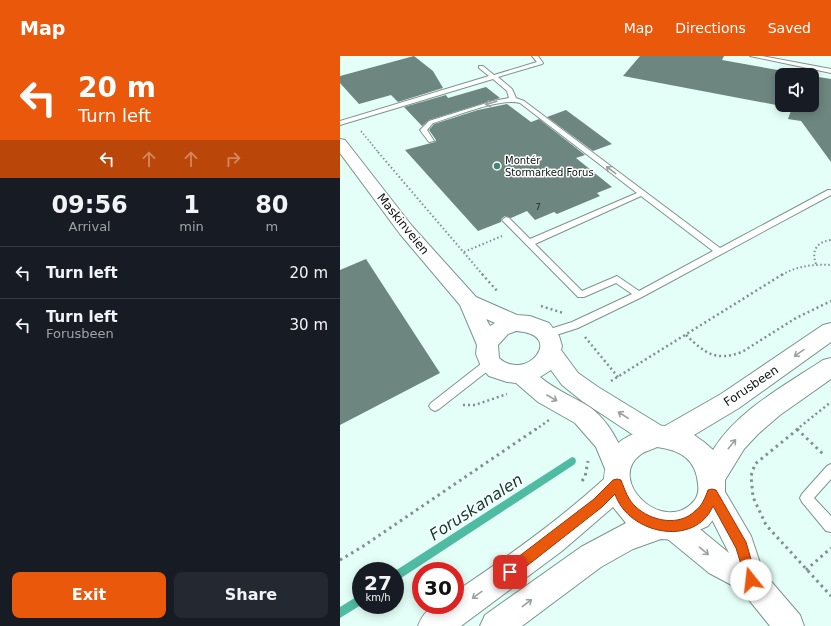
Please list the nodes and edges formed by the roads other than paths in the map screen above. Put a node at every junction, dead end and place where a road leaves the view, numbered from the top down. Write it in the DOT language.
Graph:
graph roads {
  1 [pos="536,56"];
  2 [pos="752,56"];
  3 [pos="774,56"];
  4 [pos="788,63"];
  5 [pos="481,67"];
  6 [pos="831,71"];
  7 [pos="493,77"];
  8 [pos="513,99"];
  9 [pos="340,123"];
  10 [pos="431,141"];
  11 [pos="340,143"];
  12 [pos="831,192"];
  13 [pos="642,193"];
  14 [pos="506,220"];
  15 [pos="529,244"];
  16 [pos="720,252"];
  17 [pos="639,295"];
  18 [pos="469,302"];
  19 [pos="514,323"];
  20 [pos="831,331"];
  21 [pos="549,343"];
  22 [pos="489,353"];
  23 [pos="831,367"];
  24 [pos="521,374"];
  25 [pos="435,406"];
  26 [pos="662,437"];
  27 [pos="831,470"];
  28 [pos="617,476"];
  29 [pos="712,486"];
  30 [pos="667,526"];
  31 [pos="831,526"];
  32 [pos="751,580"];
  33 [pos="434,626"];
  34 [pos="496,626"];
  35 [pos="789,626"];
  1 -- 7 [label="lane"];
  2 -- 4 [label="lane"];
  3 -- 4 [label="lane"];
  4 -- 6 [label="lane"];
  5 -- 7 [label="lane"];
  7 -- 8 [label="lane"];
  7 -- 9 [label="lane"];
  8 -- 10 [label="lane, one-way"];
  13 -- 8 [label="lane, one-way"];
  11 -- 18 [label="street, Maskinveien"];
  12 -- 16 [label="lane"];
  13 -- 15 [label="lane"];
  13 -- 16 [label="lane"];
  14 -- 15 [label="lane"];
  15 -- 17 [label="lane"];
  16 -- 17 [label="lane"];
  17 -- 21 [label="lane"];
  18 -- 19 [label="street, Maskinveien"];
  18 -- 22 [label="street, Maskinveien"];
  19 -- 21 [label="street"];
  19 -- 22 [label="street"];
  20 -- 26 [label="main road, Forusbeen, one-way"];
  21 -- 24 [label="street"];
  26 -- 21 [label="street, one-way"];
  22 -- 24 [label="street"];
  22 -- 25 [label="lane"];
  29 -- 23 [label="main road, one-way"];
  24 -- 28 [label="street, one-way"];
  26 -- 28 [label="main road"];
  26 -- 29 [label="main road"];
  27 -- 31 [label="lane"];
  28 -- 30 [label="main road"];
  28 -- 33 [label="main road, one-way"];
  29 -- 30 [label="main road"];
  29 -- 32 [label="street"];
  30 -- 32 [label="street, one-way"];
  34 -- 30 [label="main road, one-way"];
  32 -- 35 [label="street"];
}
